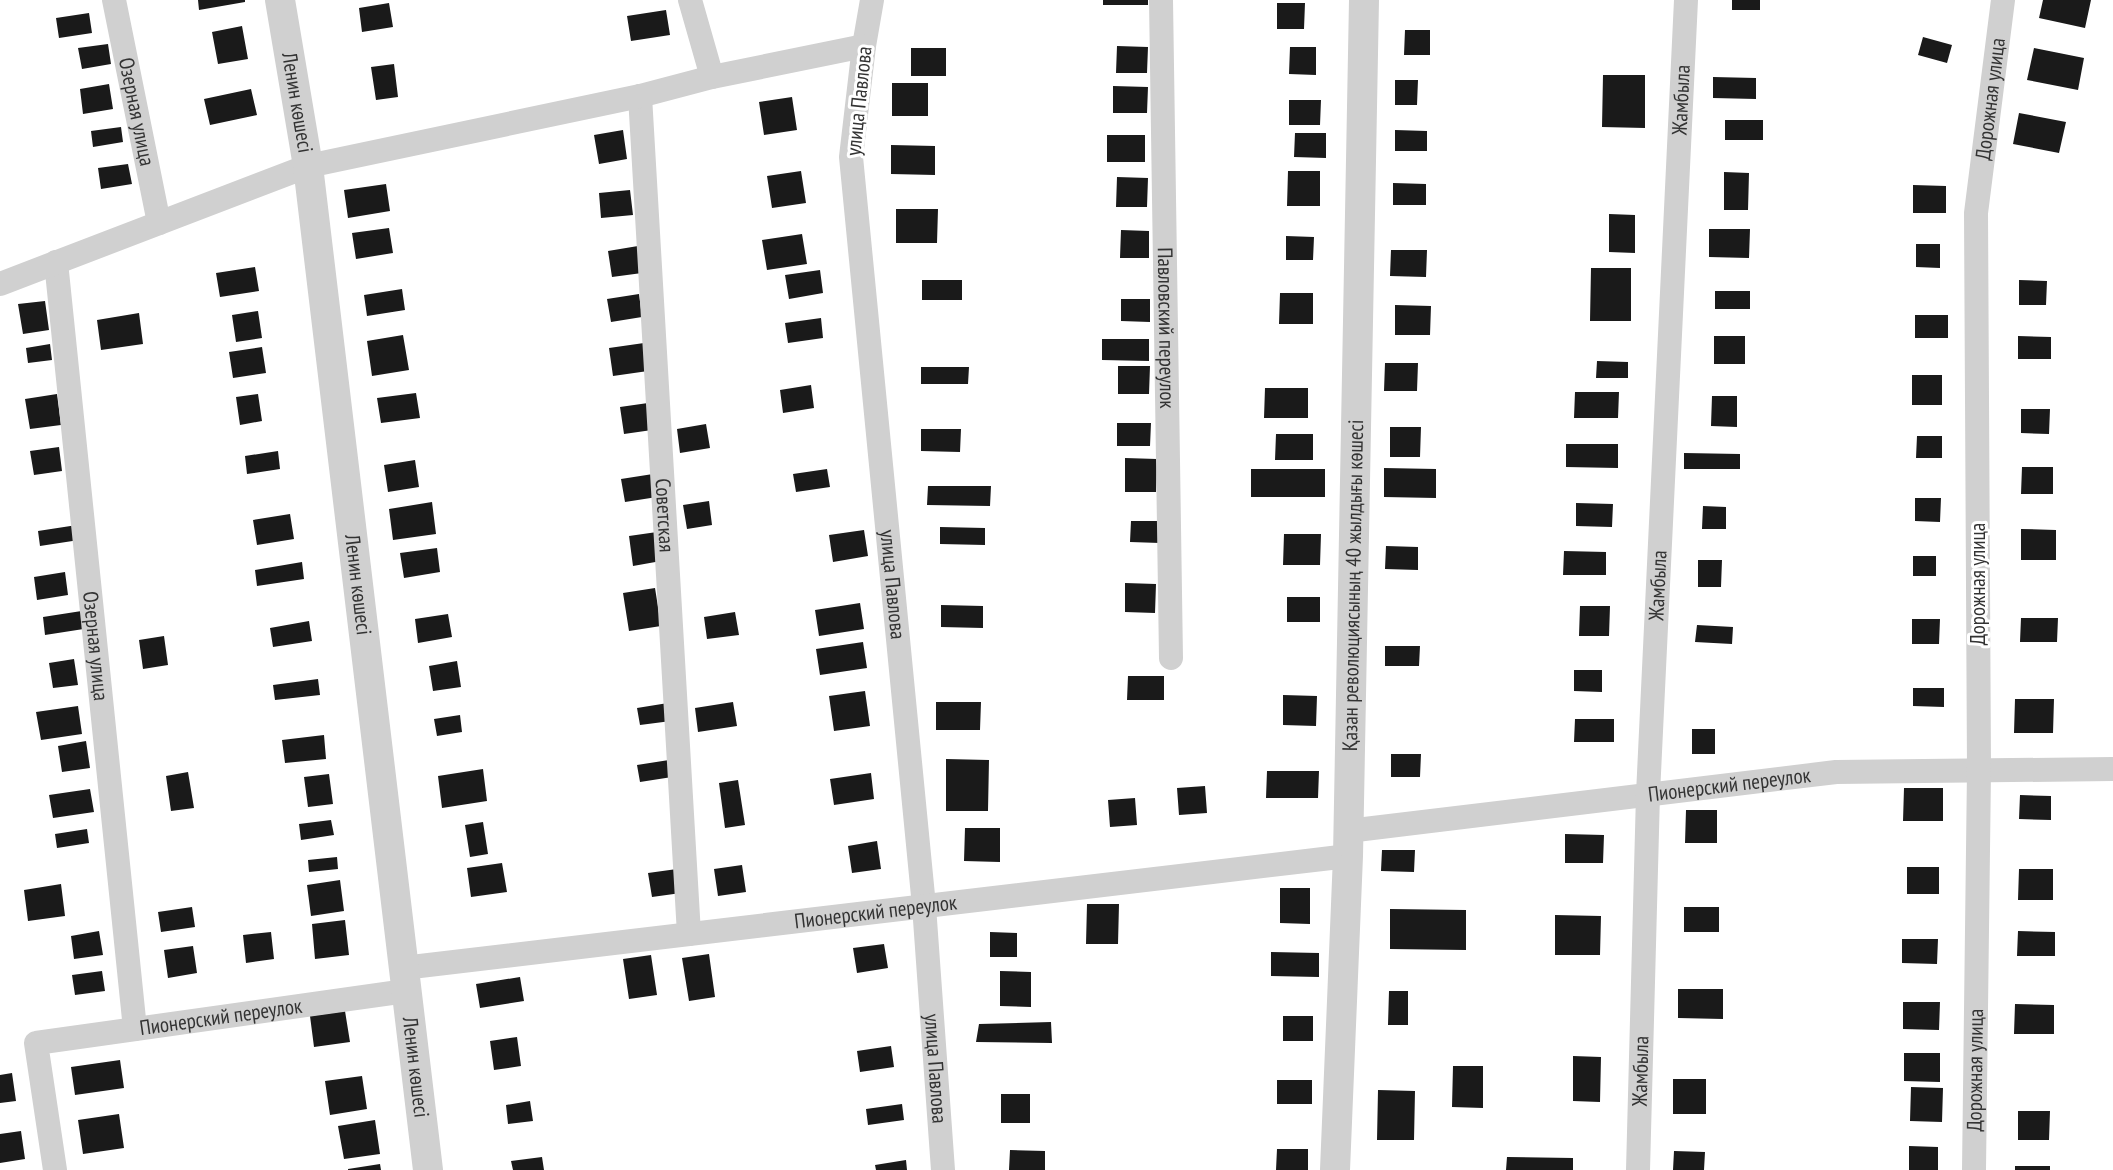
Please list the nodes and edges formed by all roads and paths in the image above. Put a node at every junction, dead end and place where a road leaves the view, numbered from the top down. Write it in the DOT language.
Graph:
graph roads {
  1 [pos="114,0"];
  2 [pos="280,0"];
  3 [pos="690,0"];
  4 [pos="872,0"];
  5 [pos="1161,0"];
  6 [pos="1364,0"];
  7 [pos="1686,0"];
  8 [pos="2003,0"];
  9 [pos="864,46"];
  10 [pos="712,77"];
  11 [pos="640,96"];
  12 [pos="308,166"];
  13 [pos="159,223"];
  14 [pos="56,262"];
  15 [pos="0,284"];
  16 [pos="1171,658"];
  17 [pos="2113,768"];
  18 [pos="1978,770"];
  19 [pos="1648,794"];
  20 [pos="1348,843"];
  21 [pos="924,906"];
  22 [pos="689,934"];
  23 [pos="405,979"];
  24 [pos="135,1029"];
  25 [pos="55,1170"];
  26 [pos="428,1170"];
  27 [pos="943,1170"];
  28 [pos="1335,1170"];
  29 [pos="1638,1170"];
  30 [pos="1974,1170"];
  1 -- 13 [label="street, Озерная улица"];
  2 -- 12 [label="street, Ленин көшесі"];
  3 -- 10 [label="street"];
  4 -- 9 [label="street, улица Павлова"];
  5 -- 16 [label="street, Павловский переулок"];
  6 -- 20 [label="street, Қазан революциясының 40 жылдығы көшесі"];
  7 -- 19 [label="street, Жамбыла"];
  8 -- 18 [label="street, Дорожная улица"];
  9 -- 10 [label="street"];
  9 -- 21 [label="street, улица Павлова"];
  10 -- 11 [label="street"];
  11 -- 12 [label="street"];
  11 -- 22 [label="street, Советская"];
  12 -- 13 [label="street"];
  12 -- 23 [label="street, Ленин көшесі"];
  13 -- 14 [label="street"];
  14 -- 15 [label="street"];
  14 -- 24 [label="street, Озерная улица"];
  17 -- 18 [label="street, Пионерский переулок"];
  18 -- 19 [label="street, Пионерский переулок"];
  18 -- 30 [label="street, Дорожная улица"];
  19 -- 20 [label="street, Пионерский переулок"];
  19 -- 29 [label="street, Жамбыла"];
  20 -- 21 [label="street, Пионерский переулок"];
  20 -- 28 [label="street, Қазан революциясының 40 жылдығы көшесі"];
  21 -- 22 [label="street, Пионерский переулок"];
  21 -- 27 [label="street, улица Павлова"];
  22 -- 23 [label="street, Пионерский переулок"];
  23 -- 24 [label="street, Пионерский переулок"];
  23 -- 26 [label="street, Ленин көшесі"];
  24 -- 25 [label="street, Пионерский переулок"];
}
